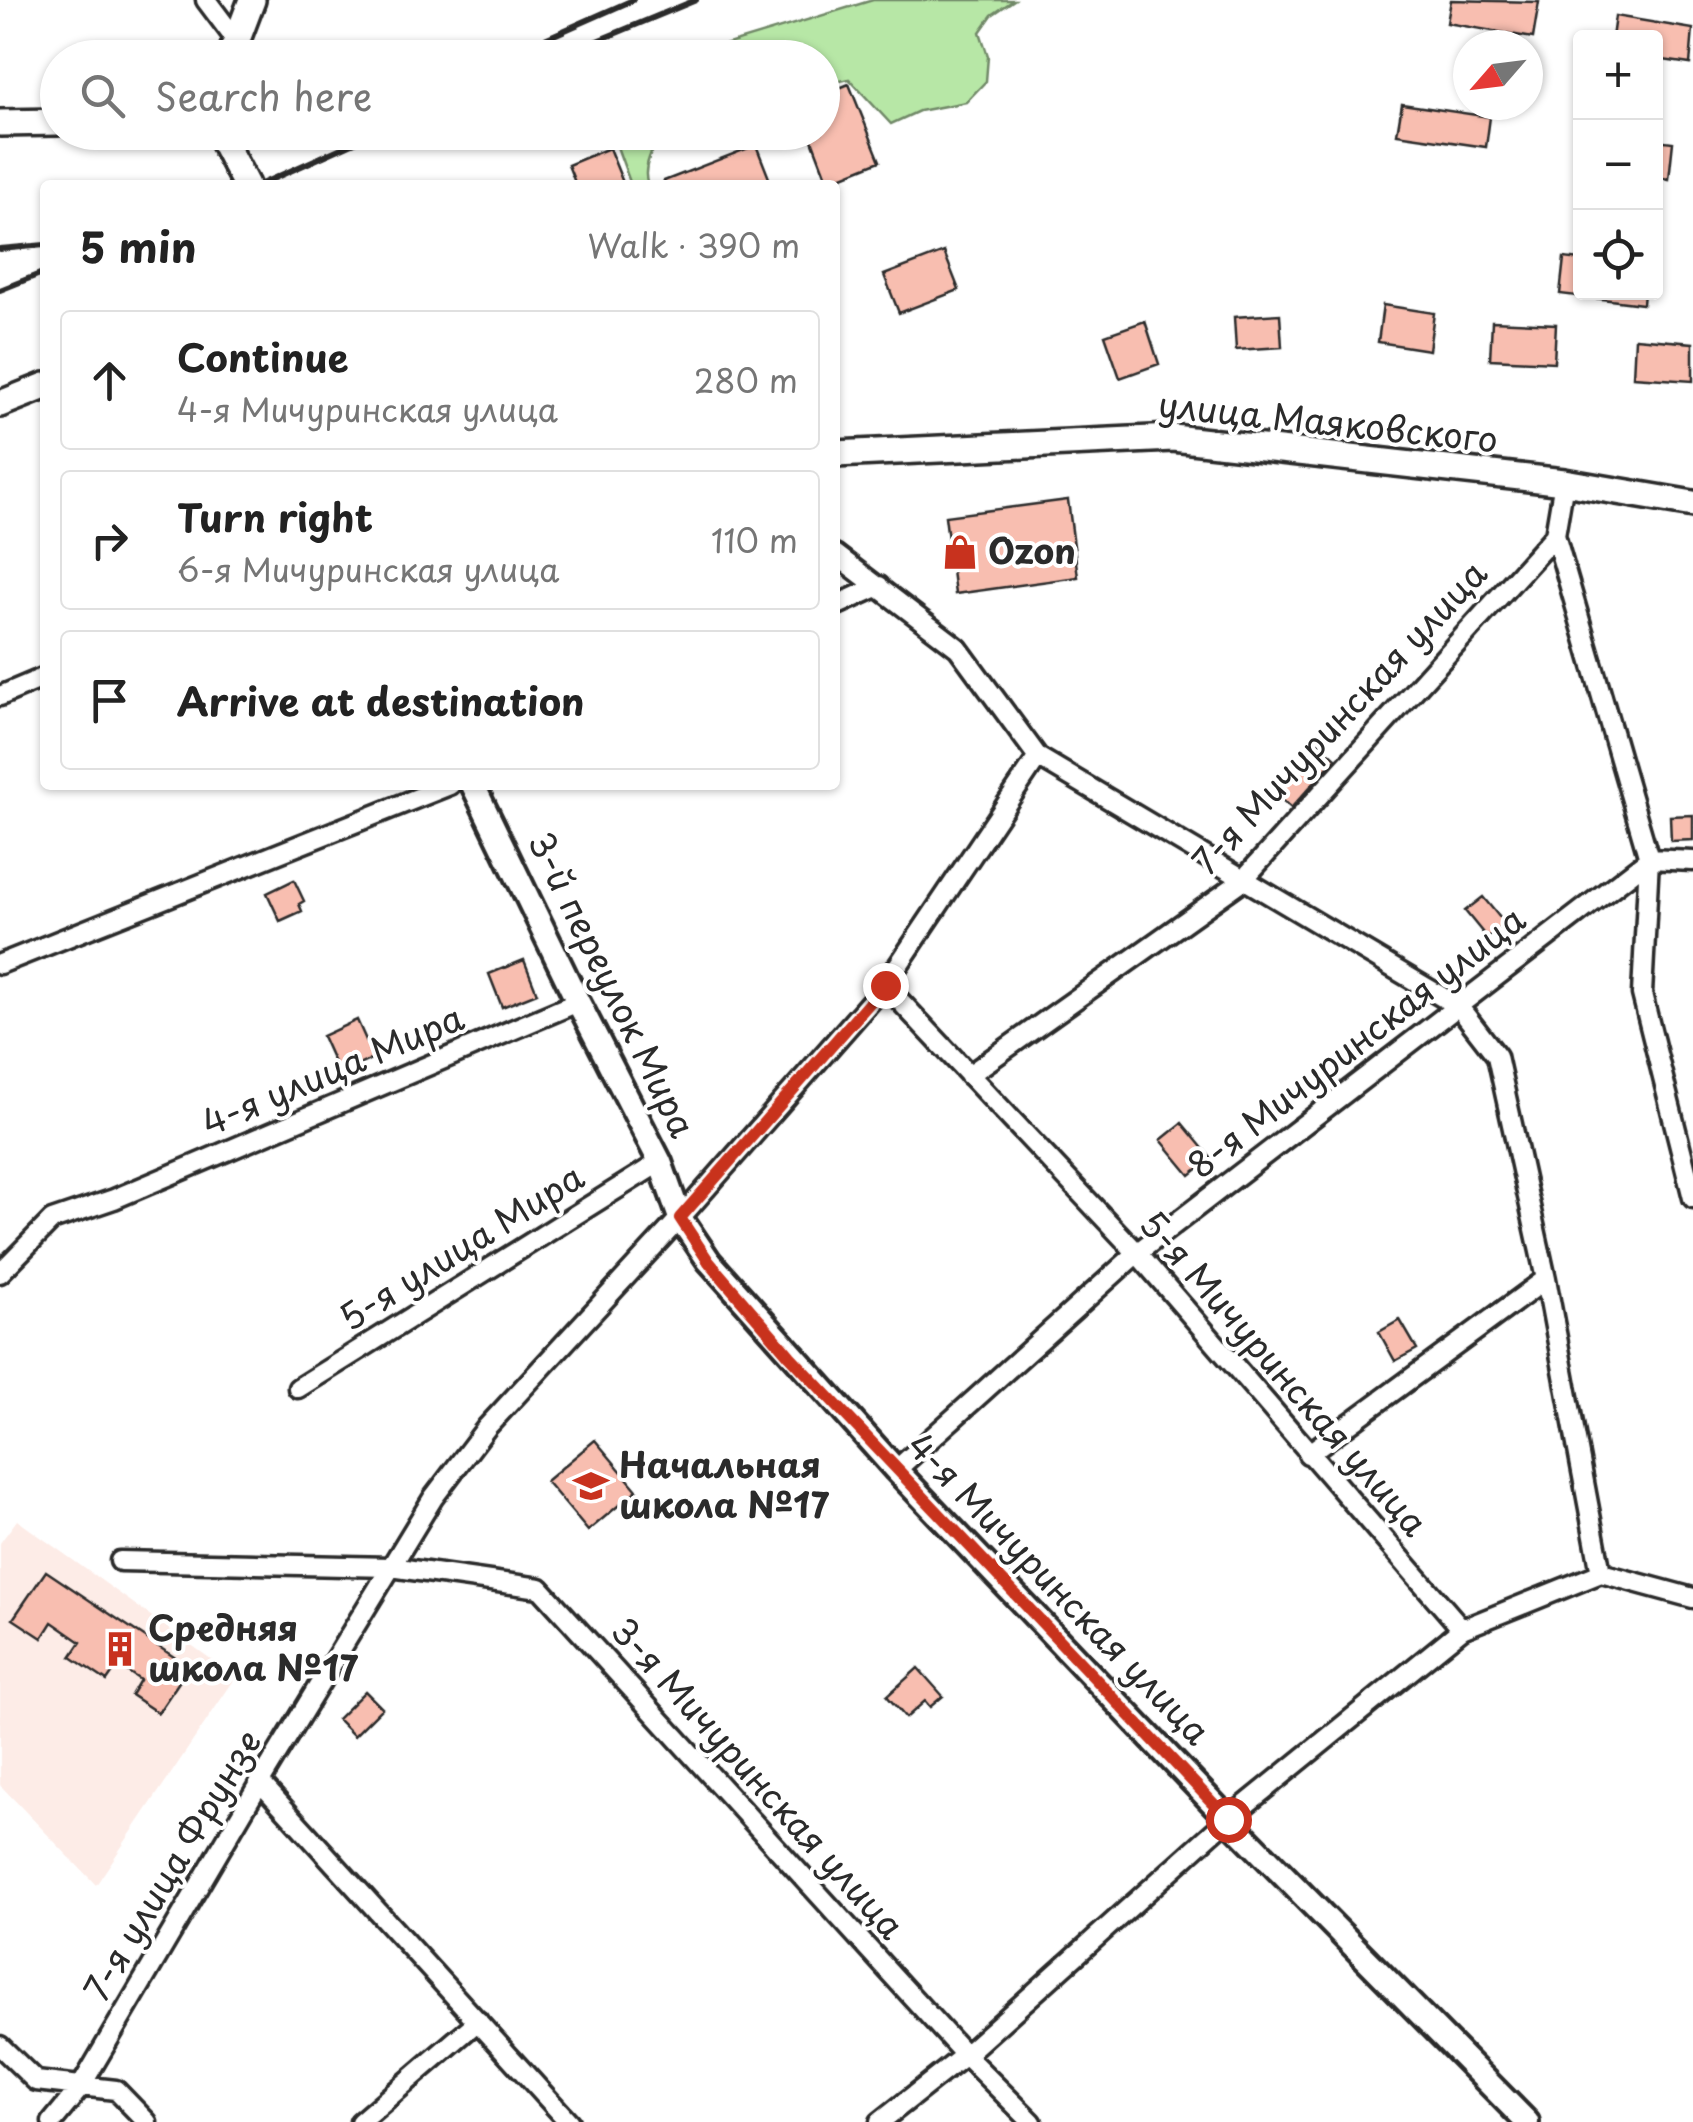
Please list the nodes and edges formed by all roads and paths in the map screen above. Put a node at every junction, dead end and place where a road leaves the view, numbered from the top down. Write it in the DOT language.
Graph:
graph roads {
  1 [pos="206,0"];
  2 [pos="252,0"];
  3 [pos="228,40"];
  4 [pos="236,40"];
  5 [pos="40,122"];
  6 [pos="0,123"];
  7 [pos="228,150"];
  8 [pos="243,180"];
  9 [pos="40,388"];
  10 [pos="0,404"];
  11 [pos="840,454"];
  12 [pos="1564,482"];
  13 [pos="1693,504"];
  14 [pos="1556,535"];
  15 [pos="840,558"];
  16 [pos="879,586"];
  17 [pos="840,604"];
  18 [pos="40,679"];
  19 [pos="0,696"];
  20 [pos="1038,757"];
  21 [pos="437,790"];
  22 [pos="475,790"];
  23 [pos="1649,859"];
  24 [pos="1693,861"];
  25 [pos="1242,881"];
  26 [pos="0,964"];
  27 [pos="885,985"];
  28 [pos="578,1002"];
  29 [pos="1459,1007"];
  30 [pos="969,1075"];
  31 [pos="660,1162"];
  32 [pos="1693,1198"];
  33 [pos="680,1218"];
  34 [pos="1137,1253"];
  35 [pos="0,1273"];
  36 [pos="1546,1279"];
  37 [pos="298,1388"];
  38 [pos="1308,1454"];
  39 [pos="896,1470"];
  40 [pos="120,1561"];
  41 [pos="391,1566"];
  42 [pos="1601,1573"];
  43 [pos="1693,1598"];
  44 [pos="1462,1629"];
  45 [pos="260,1782"];
  46 [pos="1228,1819"];
  47 [pos="478,2022"];
  48 [pos="0,2046"];
  49 [pos="965,2056"];
  50 [pos="80,2088"];
  51 [pos="52,2122"];
  52 [pos="147,2122"];
  53 [pos="360,2122"];
  54 [pos="569,2122"];
  55 [pos="880,2122"];
  56 [pos="1032,2122"];
  57 [pos="1527,2122"];
  1 -- 3 [label="street"];
  2 -- 4 [label="main road"];
  5 -- 6 [label="main road"];
  7 -- 8 [label="main road"];
  9 -- 10 [label="main road"];
  11 -- 12 [label="main road, улица Маяковского"];
  12 -- 13 [label="main road, улица Маяковского"];
  12 -- 14 [label="street"];
  14 -- 23 [label="street"];
  14 -- 25 [label="street, 7-я Мичуринская улица"];
  15 -- 16 [label="street"];
  16 -- 17 [label="street"];
  16 -- 20 [label="street"];
  18 -- 19 [label="street"];
  20 -- 25 [label="street"];
  20 -- 27 [label="street, 7-я улица Фрунзе"];
  21 -- 26 [label="street"];
  22 -- 28 [label="street, 3-й переулок Мира"];
  23 -- 24 [label="street"];
  23 -- 29 [label="street, 8-я Мичуринская улица"];
  23 -- 32 [label="street"];
  25 -- 29 [label="street"];
  25 -- 30 [label="street, 7-я Мичуринская улица"];
  27 -- 30 [label="street, 5-я Мичуринская улица"];
  27 -- 33 [label="street, 7-я улица Фрунзе"];
  28 -- 31 [label="street, 3-й переулок Мира"];
  28 -- 35 [label="street, 4-я улица Мира"];
  29 -- 34 [label="street, 8-я Мичуринская улица"];
  29 -- 36 [label="street"];
  30 -- 34 [label="street, 5-я Мичуринская улица"];
  31 -- 33 [label="street, 3-й переулок Мира"];
  31 -- 37 [label="street, 5-я улица Мира"];
  33 -- 39 [label="street, 4-я Мичуринская улица"];
  33 -- 41 [label="street, 7-я улица Фрунзе"];
  34 -- 38 [label="street, 5-я Мичуринская улица"];
  34 -- 39 [label="street, 8-я Мичуринская улица"];
  36 -- 38 [label="street"];
  36 -- 42 [label="street"];
  38 -- 44 [label="street, 5-я Мичуринская улица"];
  39 -- 46 [label="street, 4-я Мичуринская улица"];
  40 -- 41 [label="street, 3-я Мичуринская улица"];
  41 -- 45 [label="street, 7-я улица Фрунзе"];
  41 -- 49 [label="street, 3-я Мичуринская улица"];
  42 -- 43 [label="street"];
  42 -- 44 [label="street"];
  44 -- 46 [label="street"];
  45 -- 47 [label="street"];
  45 -- 50 [label="street, 7-я улица Фрунзе"];
  46 -- 49 [label="street"];
  46 -- 57 [label="street, 4-я Мичуринская улица"];
  47 -- 53 [label="street"];
  47 -- 54 [label="street"];
  48 -- 50 [label="street"];
  49 -- 55 [label="street"];
  49 -- 56 [label="street, 3-я Мичуринская улица"];
  50 -- 51 [label="street, 7-я улица Фрунзе"];
  50 -- 52 [label="street"];
}
